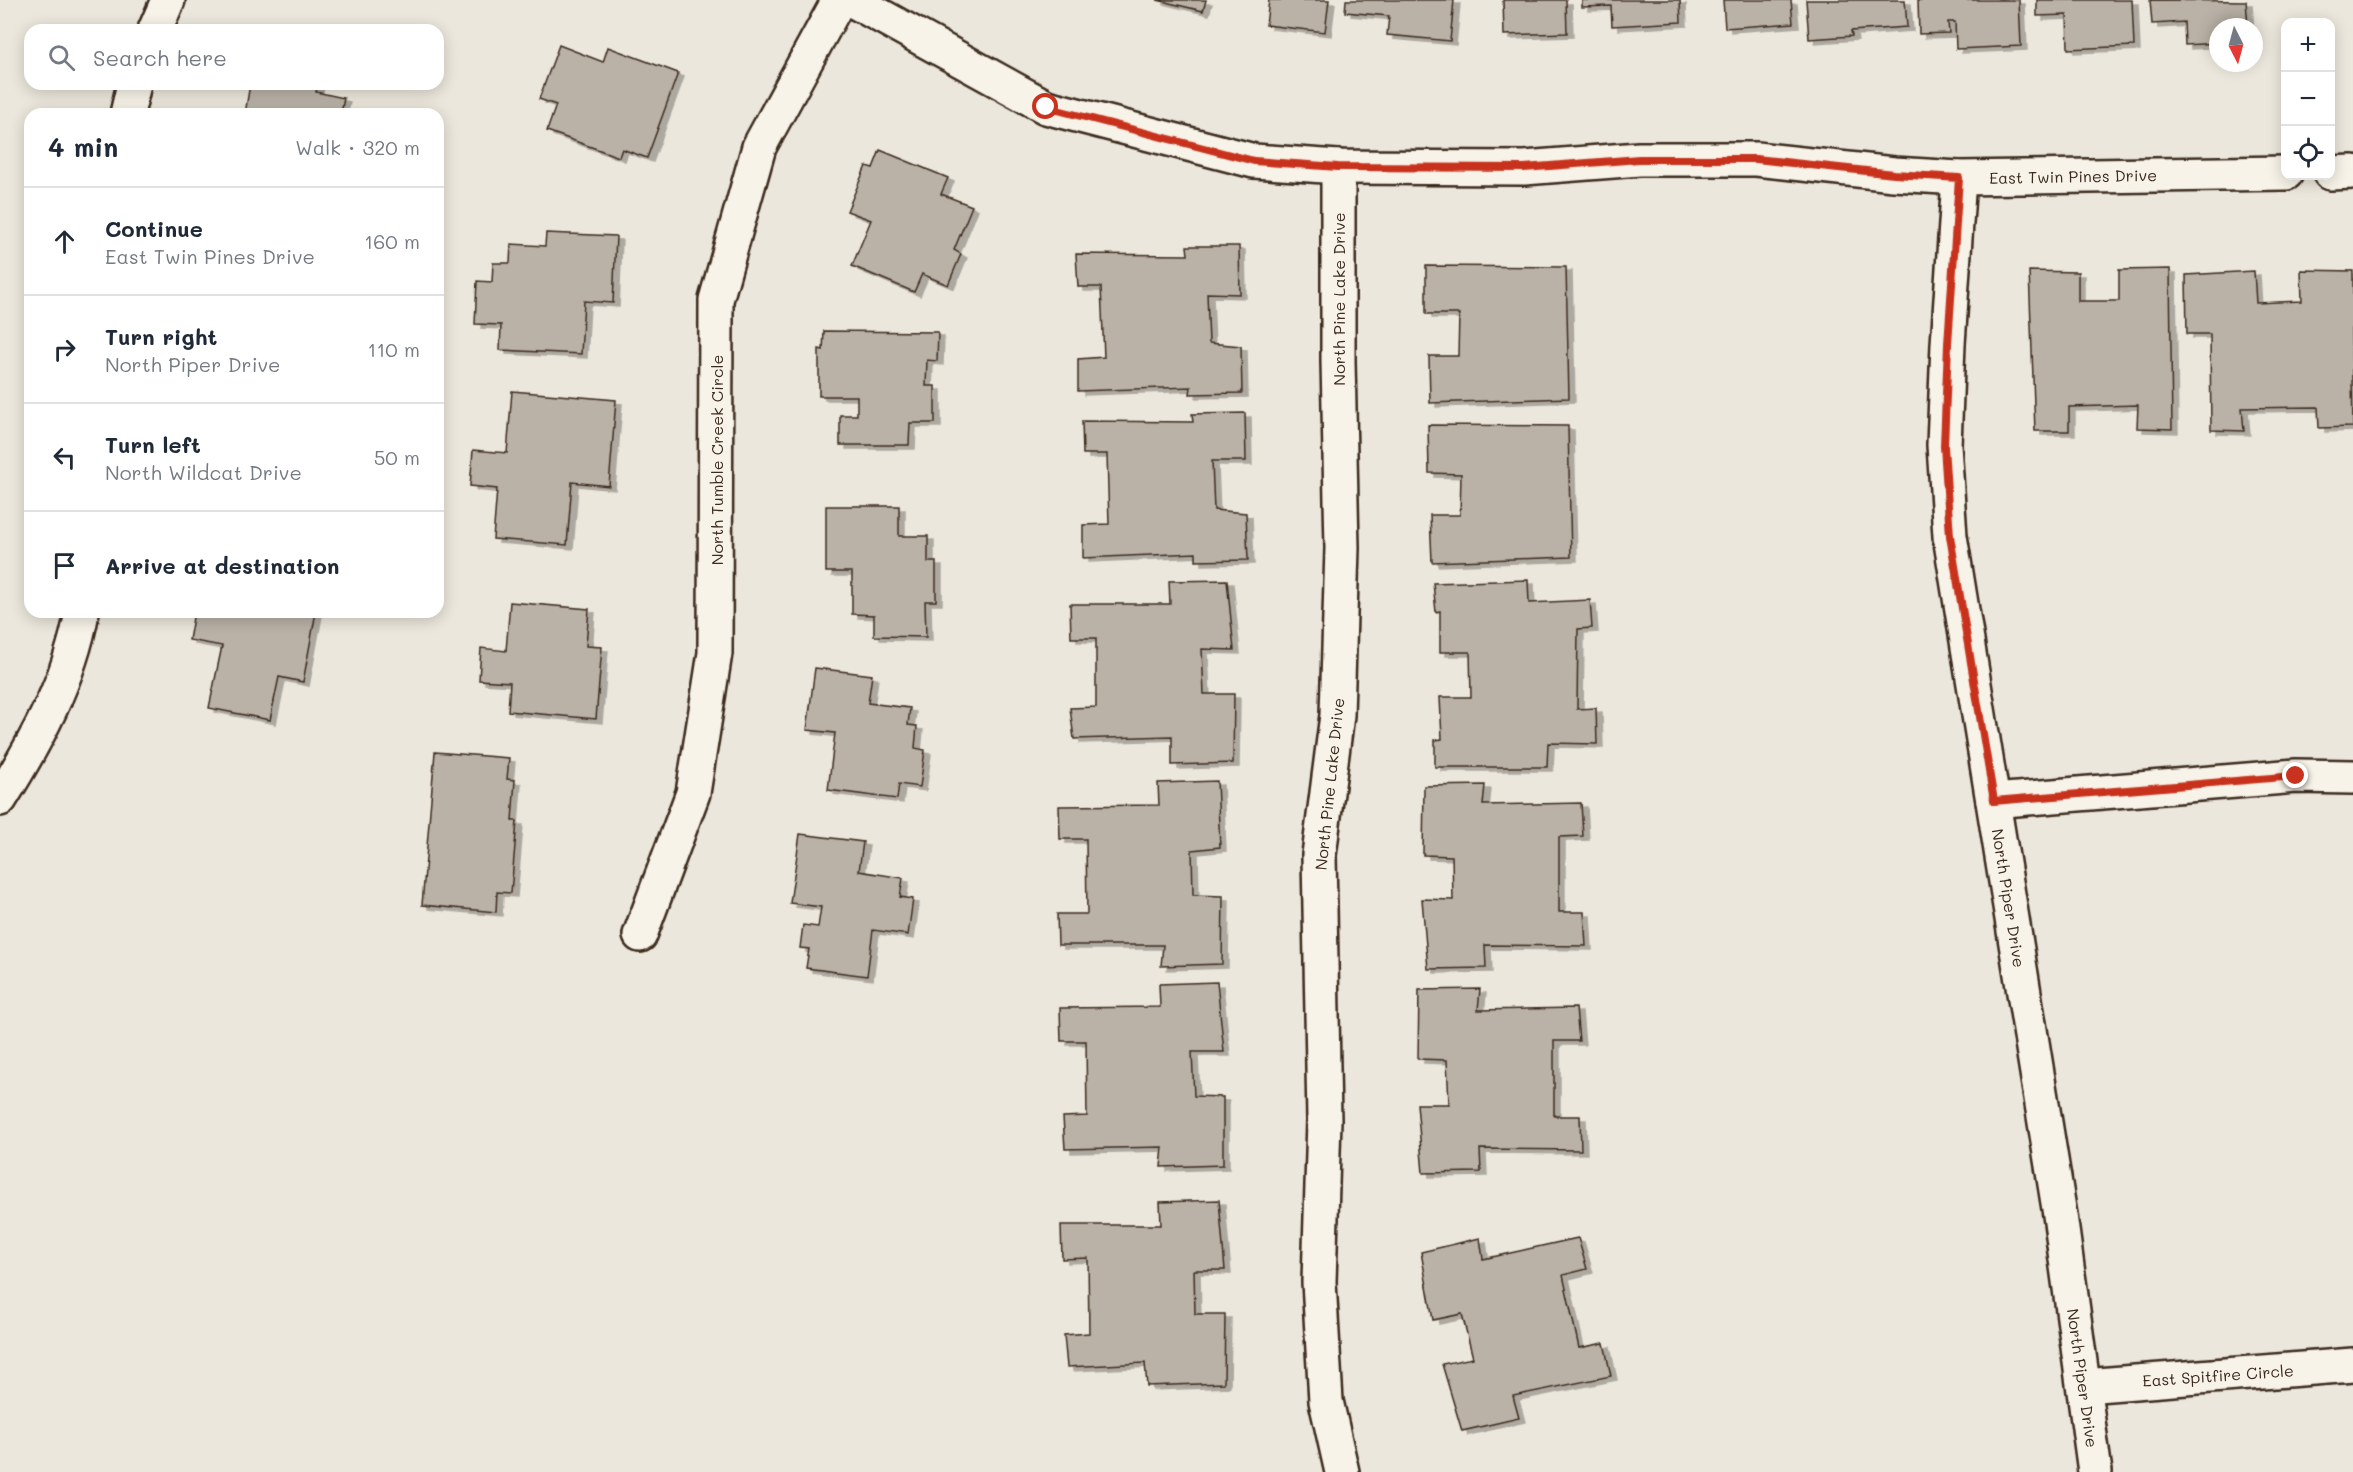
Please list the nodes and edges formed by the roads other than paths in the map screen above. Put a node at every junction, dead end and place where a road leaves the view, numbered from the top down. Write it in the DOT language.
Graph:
graph roads {
  1 [pos="168,0"];
  2 [pos="839,0"];
  3 [pos="852,0"];
  4 [pos="158,24"];
  5 [pos="133,90"];
  6 [pos="128,108"];
  7 [pos="1338,167"];
  8 [pos="2353,172"];
  9 [pos="2281,173"];
  10 [pos="2335,173"];
  11 [pos="1959,178"];
  12 [pos="81,618"];
  13 [pos="2353,777"];
  14 [pos="0,799"];
  15 [pos="1994,801"];
  16 [pos="640,935"];
  17 [pos="2353,1365"];
  18 [pos="2084,1386"];
  19 [pos="1342,1472"];
  20 [pos="2095,1472"];
  1 -- 4 [label="street"];
  2 -- 16 [label="street, North Tumble Creek Circle"];
  3 -- 7 [label="street, East Twin Pines Drive"];
  5 -- 6 [label="street"];
  7 -- 11 [label="street, East Twin Pines Drive"];
  7 -- 19 [label="street, North Pine Lake Drive"];
  8 -- 10 [label="street"];
  9 -- 11 [label="street, East Twin Pines Drive"];
  11 -- 15 [label="street, North Piper Drive"];
  12 -- 14 [label="street"];
  13 -- 15 [label="street"];
  15 -- 18 [label="street, North Piper Drive"];
  17 -- 18 [label="street, East Spitfire Circle"];
  18 -- 20 [label="street, North Piper Drive"];
}
